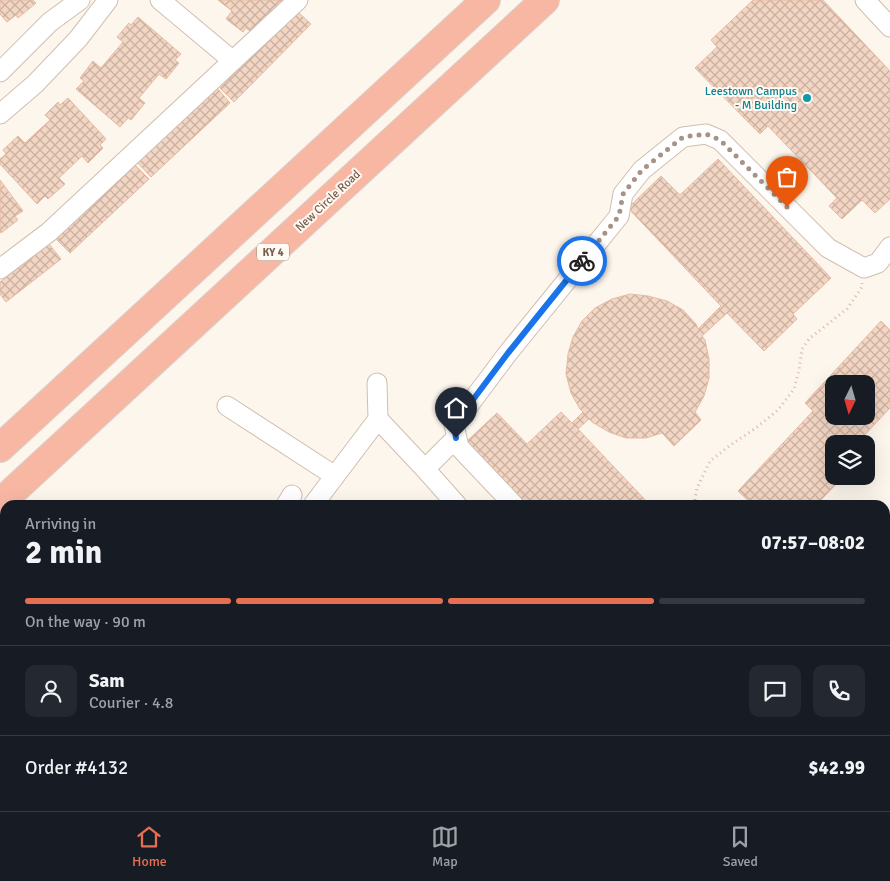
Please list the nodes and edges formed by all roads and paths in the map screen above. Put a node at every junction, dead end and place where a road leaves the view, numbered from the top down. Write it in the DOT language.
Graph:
graph roads {
  1 [pos="80,0"];
  2 [pos="108,0"];
  3 [pos="160,0"];
  4 [pos="298,0"];
  5 [pos="486,0"];
  6 [pos="545,0"];
  7 [pos="865,0"];
  8 [pos="890,27"];
  9 [pos="233,61"];
  10 [pos="0,72"];
  11 [pos="0,114"];
  12 [pos="890,247"];
  13 [pos="864,268"];
  14 [pos="0,269"];
  15 [pos="377,383"];
  16 [pos="227,406"];
  17 [pos="378,419"];
  18 [pos="456,438"];
  19 [pos="0,448"];
  20 [pos="425,469"];
  21 [pos="335,476"];
  22 [pos="3,500"];
  23 [pos="317,500"];
  24 [pos="453,500"];
  25 [pos="509,500"];
  26 [pos="695,500"];
  1 -- 10 [label="street"];
  2 -- 11 [label="street"];
  3 -- 9 [label="street"];
  4 -- 9 [label="street"];
  5 -- 19 [label="highway"];
  6 -- 22 [label="highway, New Circle Road / KY 4"];
  7 -- 8 [label="street"];
  9 -- 14 [label="street"];
  12 -- 13 [label="street"];
  13 -- 18 [label="street"];
  13 -- 26 [label="path"];
  15 -- 17 [label="street"];
  16 -- 21 [label="street"];
  17 -- 20 [label="street"];
  17 -- 21 [label="street"];
  18 -- 20 [label="street"];
  18 -- 25 [label="street"];
  20 -- 24 [label="street"];
  21 -- 23 [label="street"];
}
